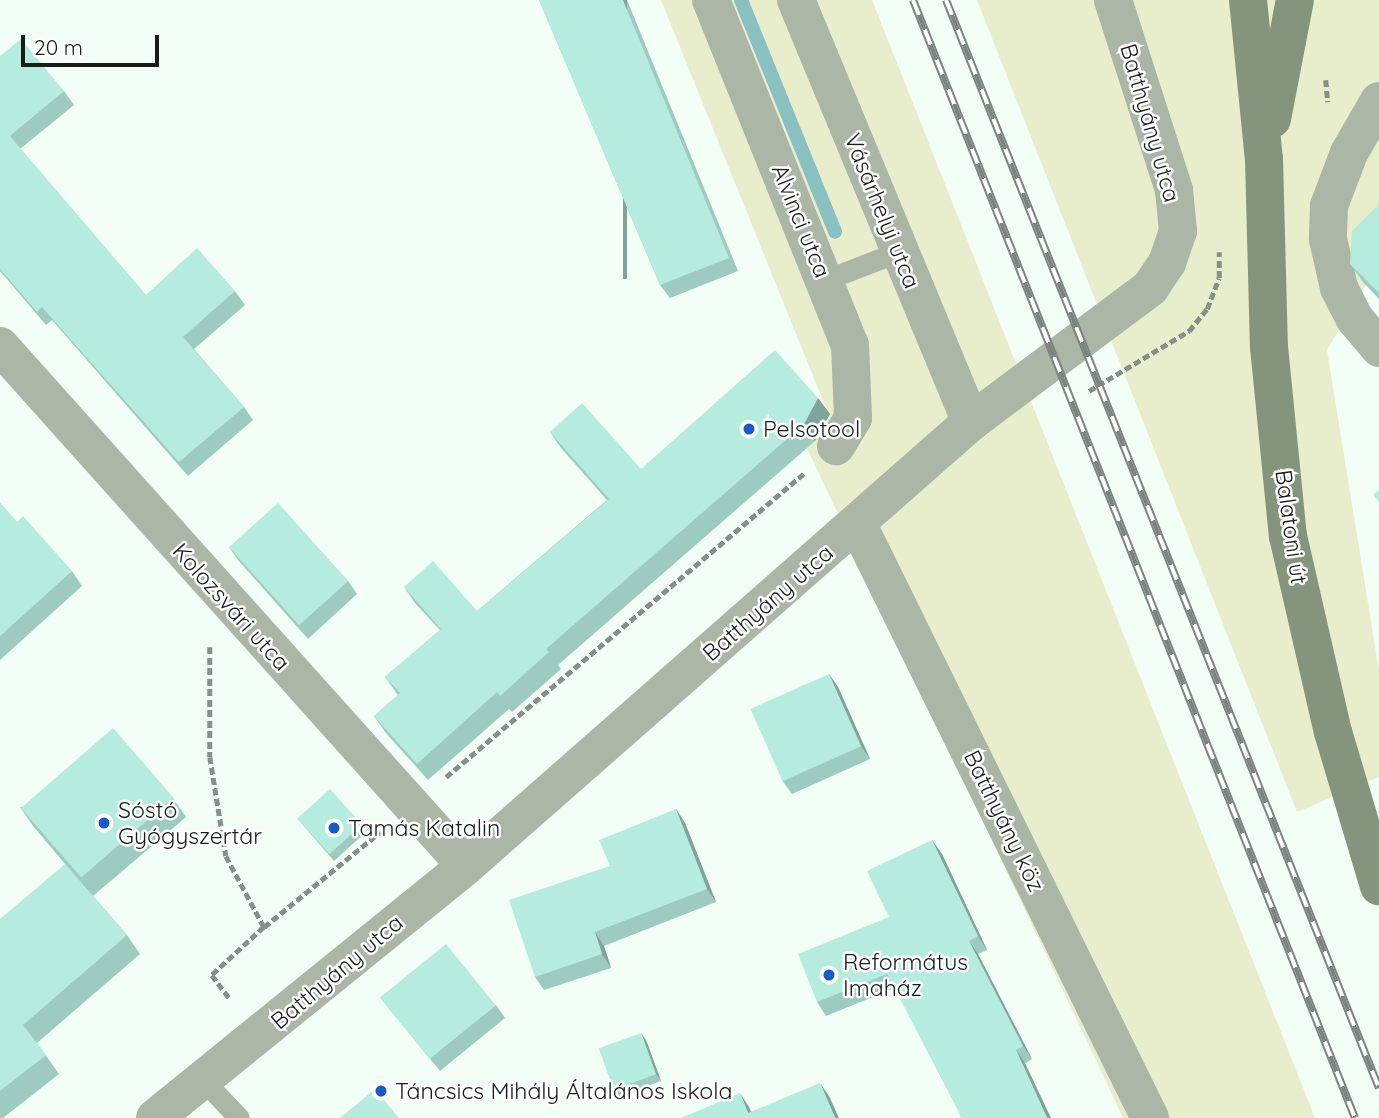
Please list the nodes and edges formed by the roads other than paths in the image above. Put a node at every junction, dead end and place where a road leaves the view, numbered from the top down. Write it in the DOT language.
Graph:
graph roads {
  1 [pos="711,0"];
  2 [pos="796,0"];
  3 [pos="1113,0"];
  4 [pos="1248,0"];
  5 [pos="1295,0"];
  6 [pos="1379,101"];
  7 [pos="1264,159"];
  8 [pos="898,252"];
  9 [pos="825,280"];
  10 [pos="0,346"];
  11 [pos="1379,348"];
  12 [pos="971,422"];
  13 [pos="836,446"];
  14 [pos="858,524"];
  15 [pos="466,866"];
  16 [pos="1379,886"];
  17 [pos="203,1080"];
  18 [pos="155,1118"];
  19 [pos="239,1118"];
  20 [pos="1150,1118"];
  1 -- 9 [label="street, Alvinci utca"];
  2 -- 8 [label="street, Vásárhelyi utca"];
  3 -- 12 [label="street, Batthyány utca"];
  4 -- 7 [label="main road, Balatoni út"];
  5 -- 7 [label="main road, Balatoni út"];
  6 -- 11 [label="street"];
  7 -- 16 [label="main road, Balatoni út"];
  8 -- 9 [label="lane"];
  8 -- 12 [label="street, Vásárhelyi utca"];
  9 -- 13 [label="street, Alvinci utca"];
  10 -- 15 [label="street, Kolozsvári utca"];
  12 -- 14 [label="street, Batthyány utca"];
  14 -- 15 [label="street, Batthyány utca"];
  14 -- 20 [label="street, Batthyány köz"];
  15 -- 17 [label="street, Batthyány utca"];
  17 -- 18 [label="street, Batthyány utca"];
  17 -- 19 [label="lane"];
}
